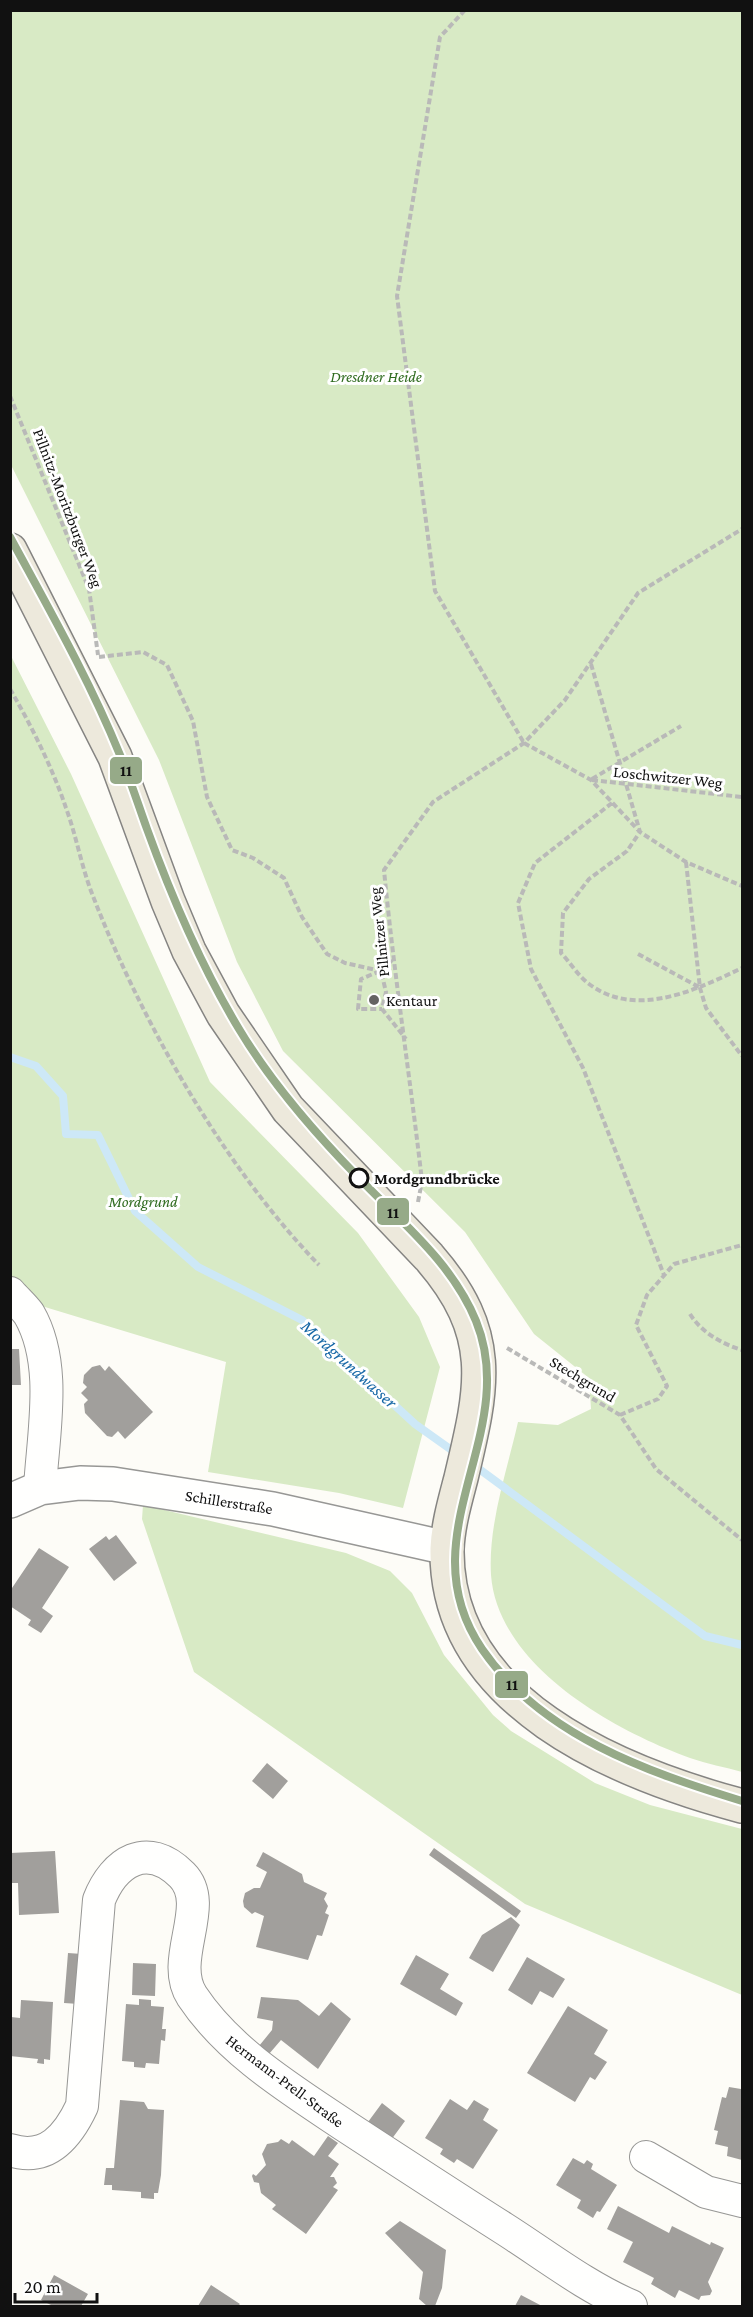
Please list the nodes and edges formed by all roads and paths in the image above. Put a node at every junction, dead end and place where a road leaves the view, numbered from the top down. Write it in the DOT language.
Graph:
graph roads {
  1 [pos="465,10"];
  2 [pos="10,396"];
  3 [pos="742,529"];
  4 [pos="10,550"];
  5 [pos="99,657"];
  6 [pos="591,663"];
  7 [pos="10,689"];
  8 [pos="89,701"];
  9 [pos="681,726"];
  10 [pos="524,743"];
  11 [pos="618,764"];
  12 [pos="591,780"];
  13 [pos="625,785"];
  14 [pos="742,797"];
  15 [pos="612,803"];
  16 [pos="640,832"];
  17 [pos="686,862"];
  18 [pos="742,885"];
  19 [pos="638,954"];
  20 [pos="392,960"];
  21 [pos="742,968"];
  22 [pos="381,971"];
  23 [pos="700,988"];
  24 [pos="382,1010"];
  25 [pos="406,1039"];
  26 [pos="742,1056"];
  27 [pos="408,1235"];
  28 [pos="742,1245"];
  29 [pos="319,1265"];
  30 [pos="664,1275"];
  31 [pos="10,1293"];
  32 [pos="690,1314"];
  33 [pos="473,1330"];
  34 [pos="742,1350"];
  35 [pos="620,1415"];
  36 [pos="40,1488"];
  37 [pos="10,1500"];
  38 [pos="449,1534"];
  39 [pos="742,1540"];
  40 [pos="742,1806"];
  41 [pos="10,2150"];
  42 [pos="646,2157"];
  43 [pos="742,2201"];
  44 [pos="631,2307"];
  1 -- 10 [label="path"];
  2 -- 5 [label="path, Pillnitz-Moritzburger Weg"];
  3 -- 6 [label="path, Pillnitzer Weg"];
  4 -- 8 [label="main road"];
  5 -- 8 [label="path, Pillnitz-Moritzburger Weg"];
  5 -- 22 [label="path"];
  6 -- 10 [label="path, Pillnitzer Weg"];
  6 -- 11 [label="path"];
  7 -- 29 [label="path"];
  8 -- 27 [label="main road"];
  9 -- 11 [label="path"];
  10 -- 12 [label="path, Loschwitzer Weg"];
  10 -- 20 [label="path, Pillnitzer Weg"];
  11 -- 12 [label="path"];
  11 -- 13 [label="path"];
  12 -- 13 [label="path, Loschwitzer Weg"];
  12 -- 15 [label="path, Loschwitzer Weg"];
  13 -- 14 [label="path, Loschwitzer Weg"];
  13 -- 16 [label="path"];
  15 -- 16 [label="path, Loschwitzer Weg"];
  15 -- 30 [label="path"];
  16 -- 17 [label="path, Loschwitzer Weg"];
  16 -- 23 [label="path"];
  17 -- 18 [label="path, Loschwitzer Weg"];
  17 -- 23 [label="path"];
  19 -- 23 [label="path"];
  20 -- 22 [label="path"];
  20 -- 25 [label="path, Pillnitzer Weg"];
  21 -- 23 [label="path"];
  22 -- 24 [label="path"];
  22 -- 24 [label="path"];
  23 -- 26 [label="path"];
  24 -- 25 [label="path"];
  25 -- 27 [label="path, Pillnitzer Weg"];
  27 -- 33 [label="main road"];
  28 -- 30 [label="path"];
  30 -- 35 [label="path"];
  31 -- 36 [label="street"];
  32 -- 34 [label="path"];
  33 -- 35 [label="path, Stechgrund"];
  33 -- 38 [label="main road"];
  35 -- 39 [label="path, Stechgrund"];
  36 -- 37 [label="street, Schillerstraße"];
  36 -- 38 [label="street, Schillerstraße"];
  38 -- 40 [label="main road"];
  41 -- 44 [label="street, Hermann-Prell-Straße"];
  42 -- 43 [label="street"];
}
